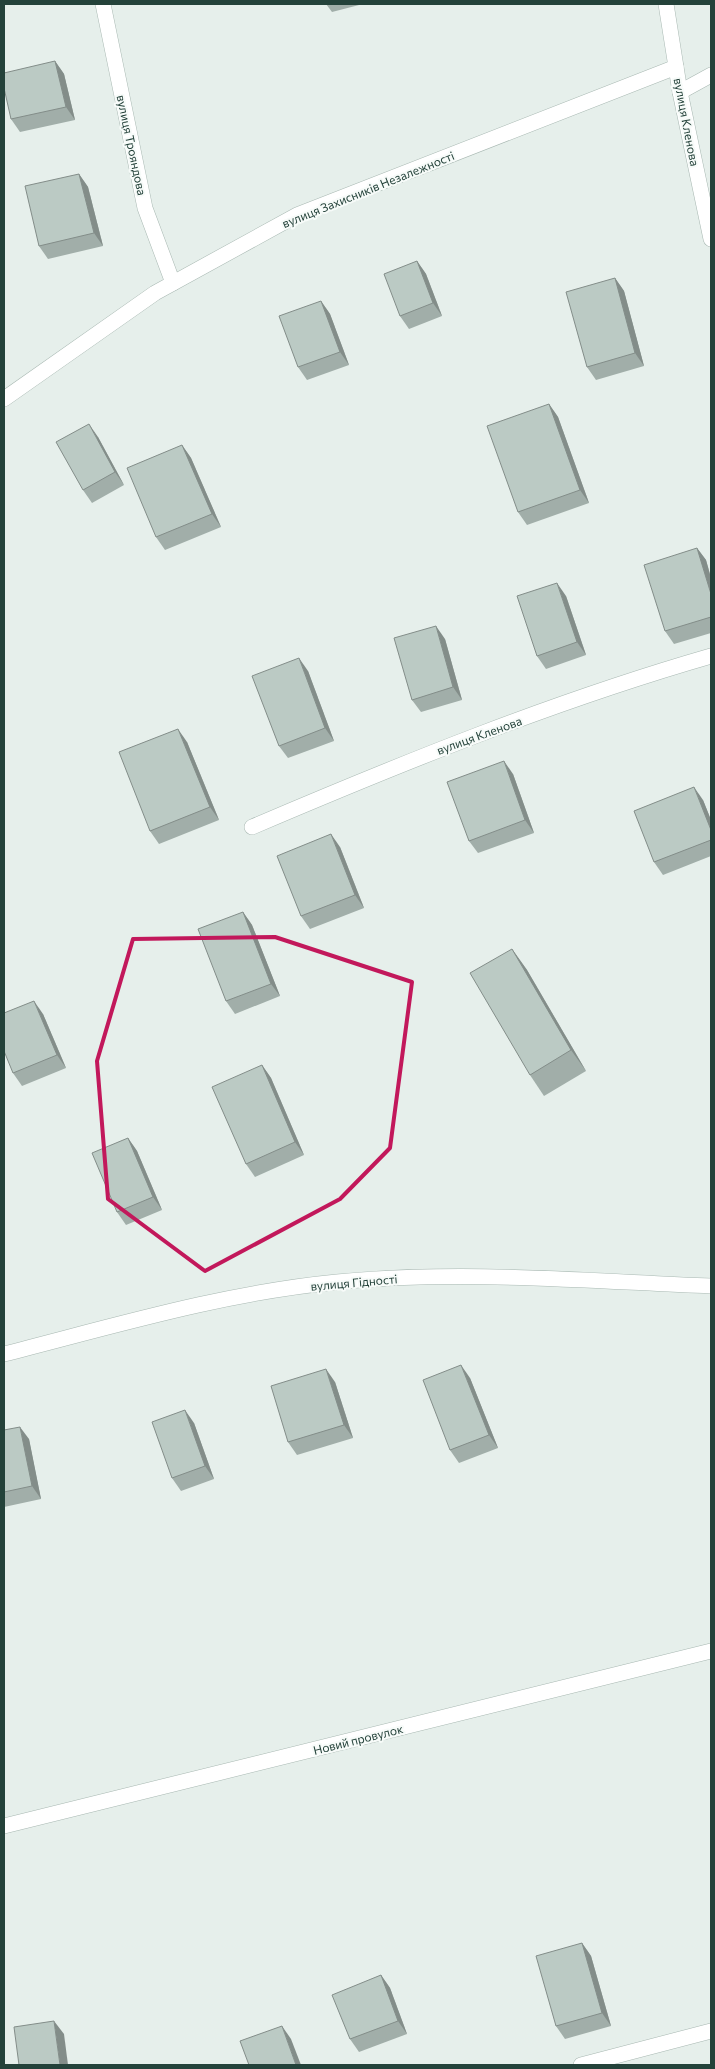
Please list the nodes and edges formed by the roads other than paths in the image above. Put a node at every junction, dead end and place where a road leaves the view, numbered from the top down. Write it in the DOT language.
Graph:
graph roads {
  1 [pos="103,4"];
  2 [pos="666,4"];
  3 [pos="676,67"];
  4 [pos="711,75"];
  5 [pos="680,92"];
  6 [pos="711,239"];
  7 [pos="173,283"];
  8 [pos="4,399"];
  9 [pos="711,656"];
  10 [pos="252,827"];
  11 [pos="711,1286"];
  12 [pos="4,1354"];
  13 [pos="711,1652"];
  14 [pos="4,1826"];
  15 [pos="711,2031"];
  16 [pos="581,2065"];
  1 -- 7 [label="street, вулиця Трояндова"];
  2 -- 3 [label="street, вулиця Кленова"];
  3 -- 5 [label="street, вулиця Кленова"];
  3 -- 7 [label="street, вулиця Захисників Незалежності"];
  4 -- 5 [label="street"];
  5 -- 6 [label="street, вулиця Кленова"];
  7 -- 8 [label="street, вулиця Захисників Незалежності"];
  9 -- 10 [label="street, вулиця Кленова"];
  11 -- 12 [label="street, вулиця Гідності"];
  13 -- 14 [label="street, Новий провулок"];
  15 -- 16 [label="street"];
}
